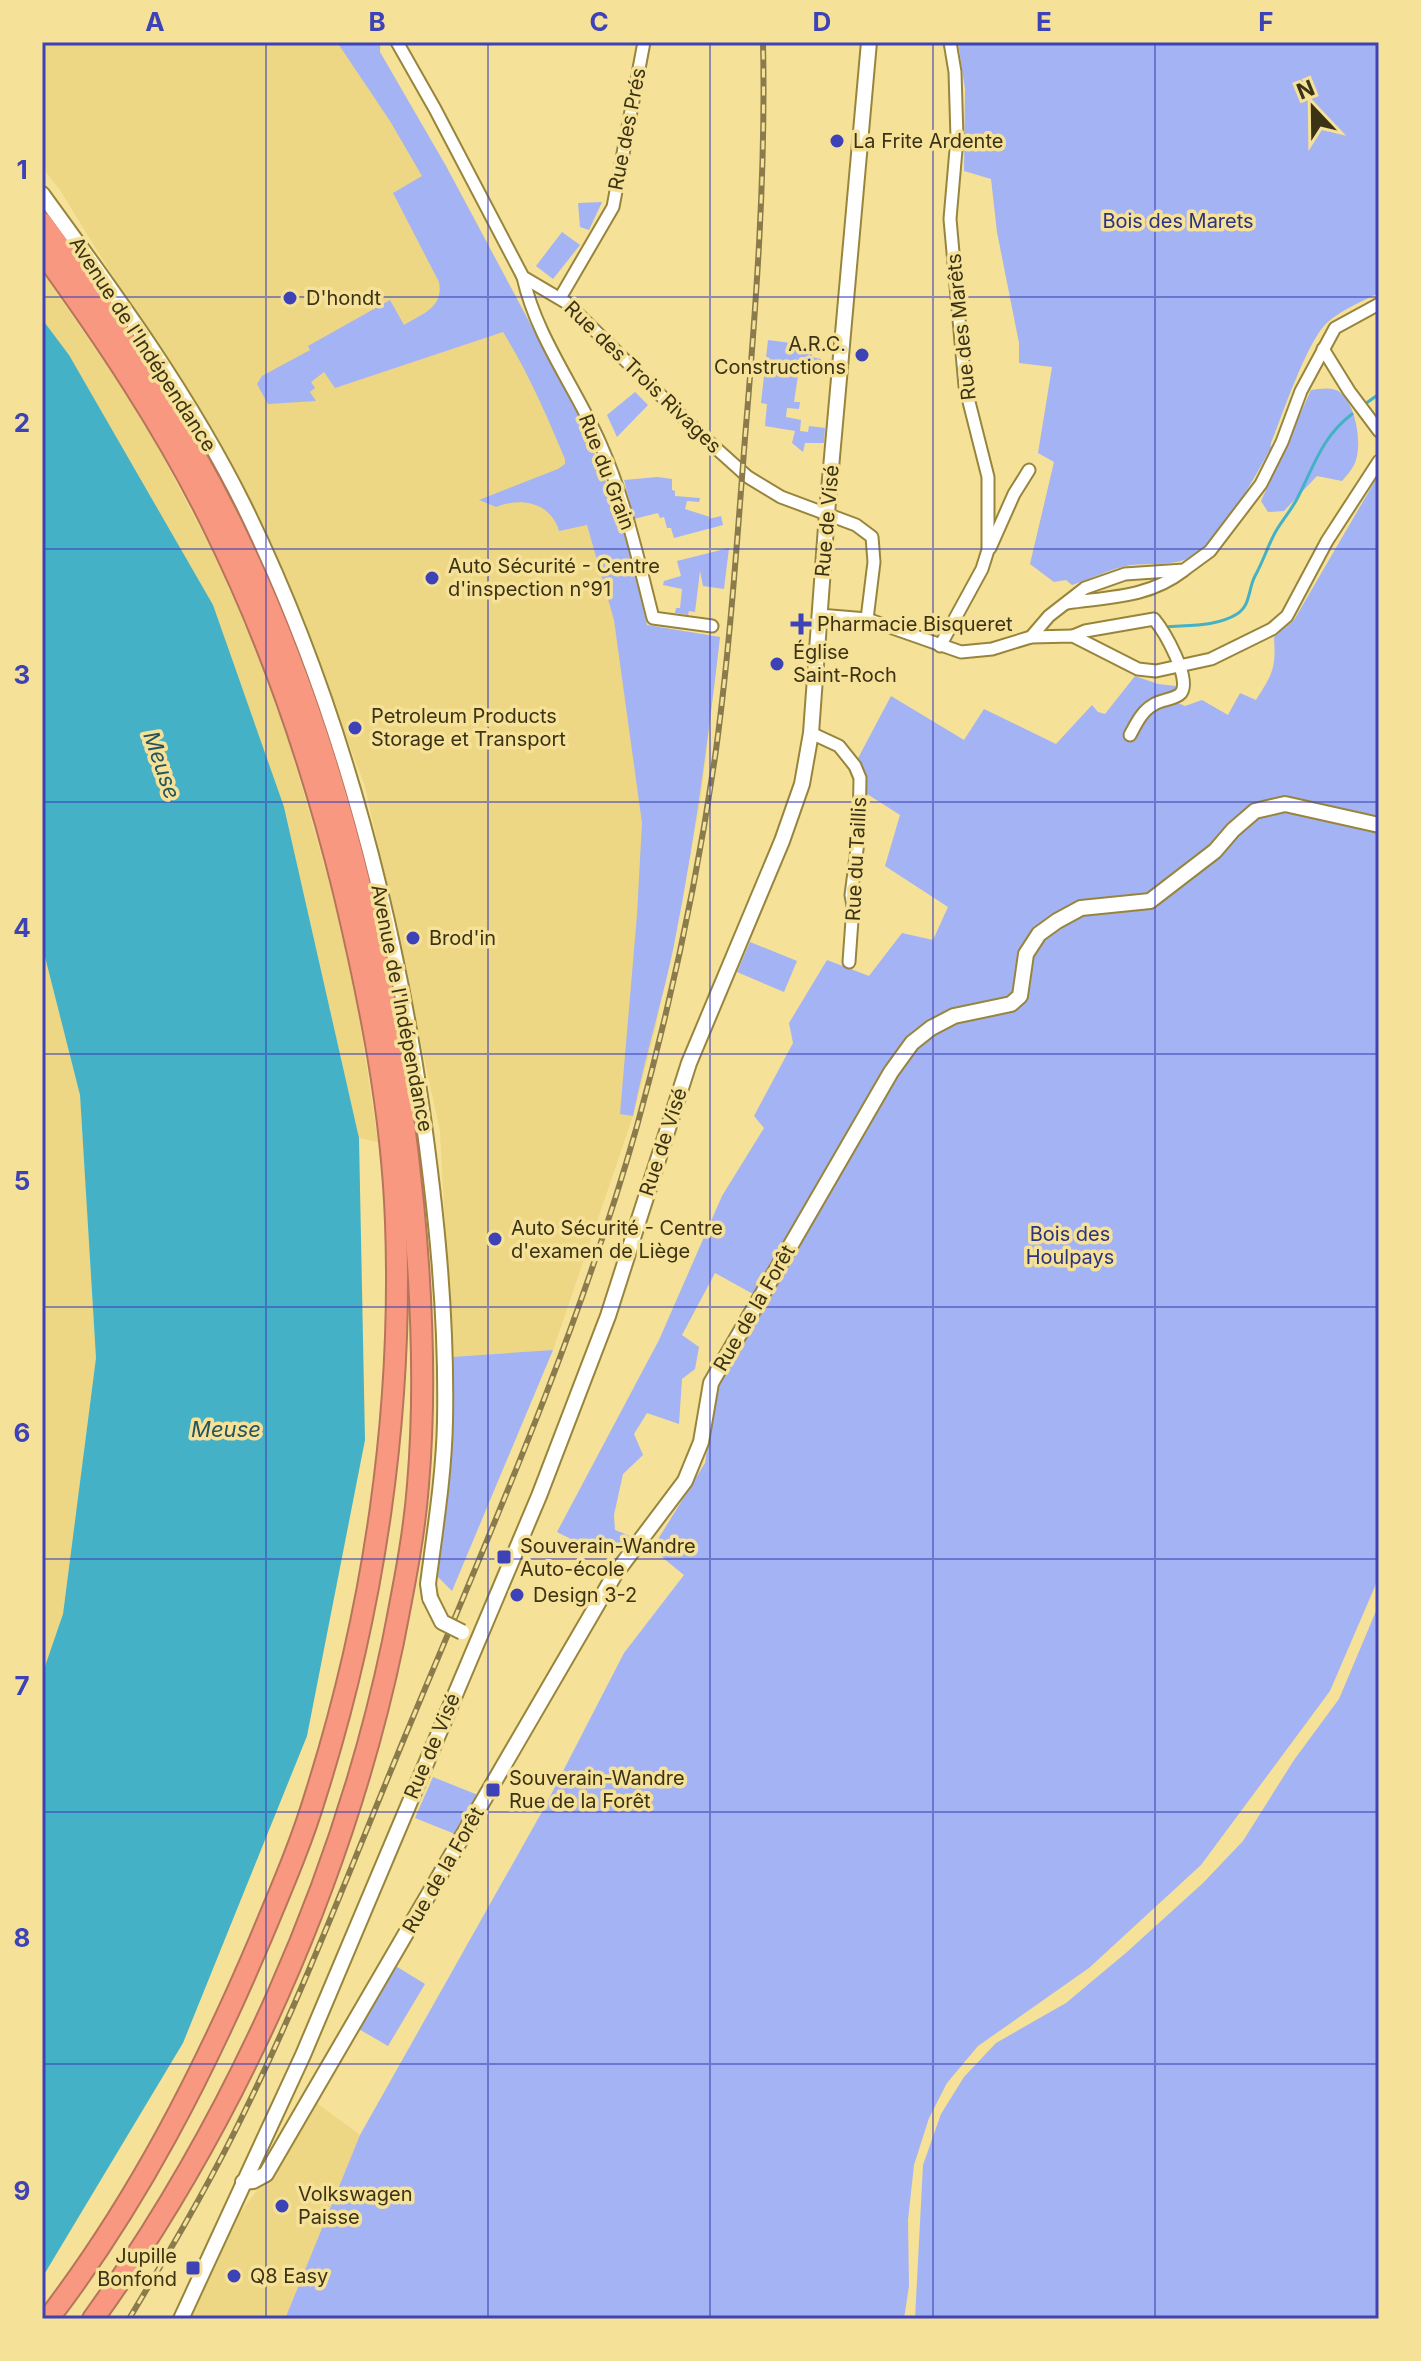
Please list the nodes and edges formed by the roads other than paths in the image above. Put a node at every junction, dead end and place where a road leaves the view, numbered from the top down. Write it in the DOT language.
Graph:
graph roads {
  1 [pos="397,42"];
  2 [pos="644,42"];
  3 [pos="869,42"];
  4 [pos="950,42"];
  5 [pos="42,194"];
  6 [pos="42,223"];
  7 [pos="42,251"];
  8 [pos="523,277"];
  9 [pos="560,298"];
  10 [pos="1379,304"];
  11 [pos="1323,349"];
  12 [pos="1379,431"];
  13 [pos="1379,461"];
  14 [pos="1029,470"];
  15 [pos="827,513"];
  16 [pos="988,550"];
  17 [pos="1184,570"];
  18 [pos="1066,603"];
  19 [pos="819,615"];
  20 [pos="867,619"];
  21 [pos="712,626"];
  22 [pos="1073,636"];
  23 [pos="1031,637"];
  24 [pos="940,646"];
  25 [pos="1180,667"];
  26 [pos="811,733"];
  27 [pos="1130,735"];
  28 [pos="1379,825"];
  29 [pos="849,962"];
  30 [pos="478,1637"];
  31 [pos="243,2182"];
  32 [pos="48,2319"];
  33 [pos="93,2319"];
  34 [pos="181,2319"];
  1 -- 8 [label="street"];
  2 -- 9 [label="street, Rue des Prés"];
  3 -- 15 [label="main road, Rue de Visé"];
  4 -- 16 [label="street, Rue des Marêts"];
  5 -- 30 [label="main road, Avenue de l'Indépendance, bridge"];
  6 -- 33 [label="highway"];
  7 -- 32 [label="highway"];
  8 -- 9 [label="street, Rue des Trois Rivages"];
  8 -- 21 [label="street, Rue du Grain"];
  9 -- 15 [label="street, Rue des Trois Rivages"];
  10 -- 11 [label="street"];
  11 -- 12 [label="street"];
  11 -- 17 [label="street"];
  13 -- 25 [label="street"];
  14 -- 16 [label="street"];
  15 -- 19 [label="main road, Rue de Visé"];
  15 -- 20 [label="street, Rue des Trois Rivages"];
  16 -- 24 [label="street, Rue des Marêts"];
  17 -- 18 [label="street"];
  17 -- 18 [label="street"];
  18 -- 23 [label="street"];
  19 -- 20 [label="street"];
  19 -- 26 [label="main road, Rue de Visé"];
  20 -- 24 [label="street"];
  22 -- 23 [label="street"];
  22 -- 25 [label="street"];
  22 -- 25 [label="street"];
  23 -- 24 [label="street"];
  25 -- 27 [label="street"];
  26 -- 29 [label="street, Rue du Taillis"];
  26 -- 30 [label="main road, Rue de Visé"];
  28 -- 31 [label="main road, Rue de la Forêt"];
  30 -- 31 [label="main road, Rue de Visé"];
  31 -- 34 [label="main road, Rue de Visé"];
}
